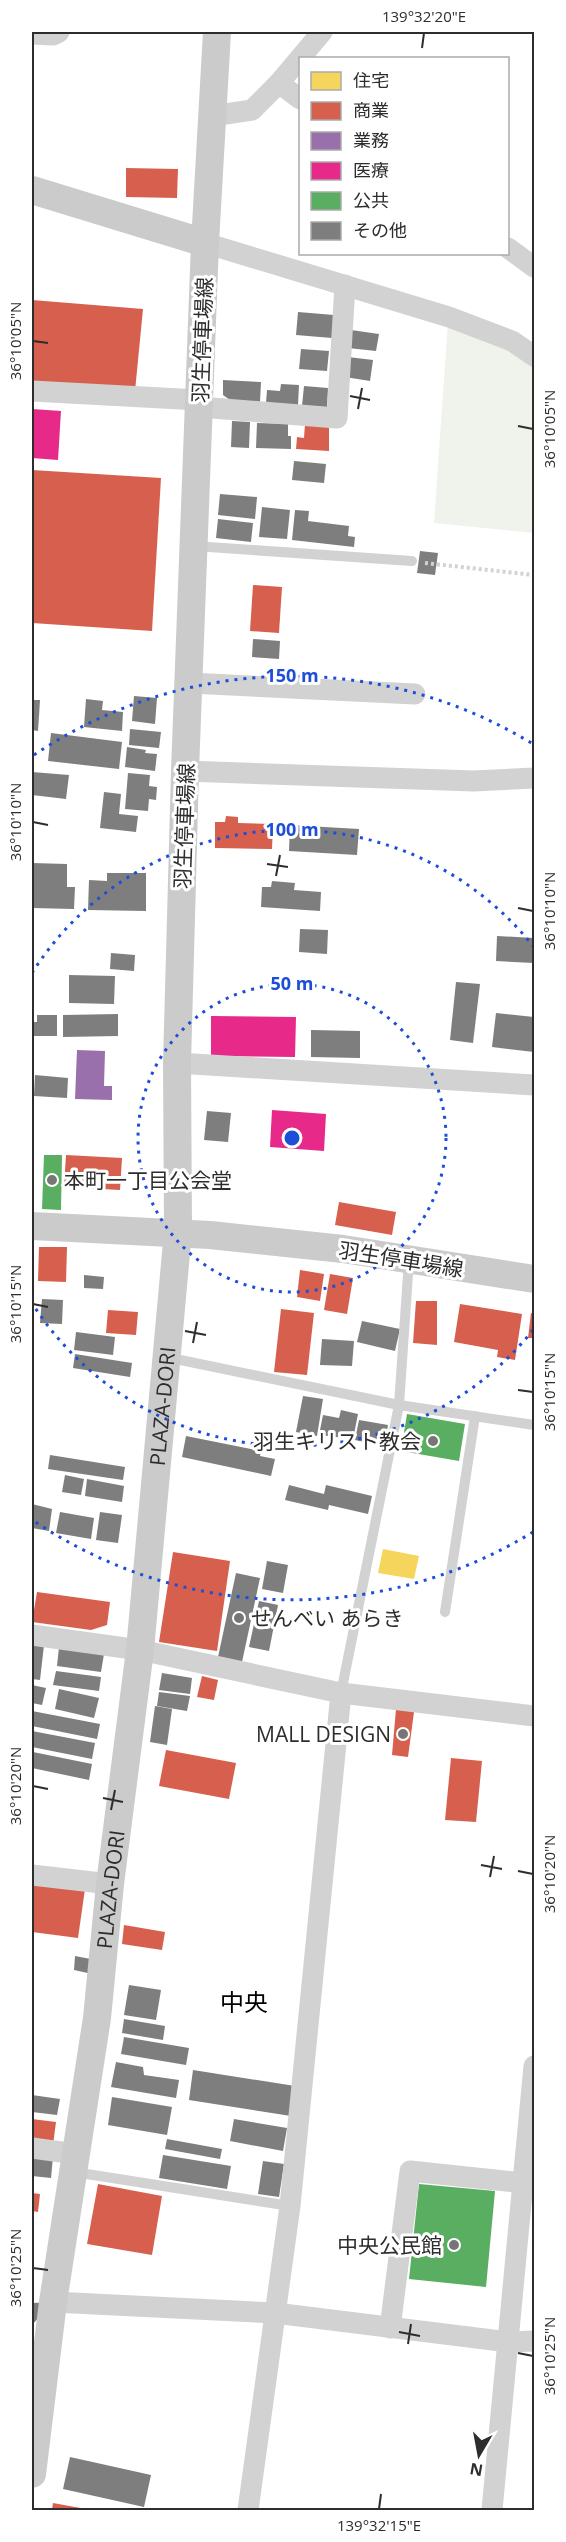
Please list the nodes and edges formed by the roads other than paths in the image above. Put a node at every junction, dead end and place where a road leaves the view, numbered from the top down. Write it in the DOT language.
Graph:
graph roads {
  1 [pos="59,32"];
  2 [pos="217,32"];
  3 [pos="322,32"];
  4 [pos="32,34"];
  5 [pos="301,57"];
  6 [pos="299,59"];
  7 [pos="279,83"];
  8 [pos="299,98"];
  9 [pos="212,116"];
  10 [pos="32,190"];
  11 [pos="205,243"];
  12 [pos="509,249"];
  13 [pos="534,267"];
  14 [pos="345,285"];
  15 [pos="534,356"];
  16 [pos="32,391"];
  17 [pos="199,403"];
  18 [pos="194,546"];
  19 [pos="412,561"];
  20 [pos="189,683"];
  21 [pos="415,694"];
  22 [pos="185,771"];
  23 [pos="534,778"];
  24 [pos="177,1063"];
  25 [pos="534,1085"];
  26 [pos="32,1226"];
  27 [pos="178,1231"];
  28 [pos="410,1260"];
  29 [pos="534,1279"];
  30 [pos="166,1357"];
  31 [pos="399,1405"];
  32 [pos="475,1416"];
  33 [pos="534,1425"];
  34 [pos="445,1612"];
  35 [pos="32,1635"];
  36 [pos="140,1650"];
  37 [pos="341,1693"];
  38 [pos="534,1716"];
  39 [pos="32,1875"];
  40 [pos="110,1884"];
  41 [pos="534,2066"];
  42 [pos="32,2148"];
  43 [pos="75,2163"];
  44 [pos="525,2183"];
  45 [pos="290,2206"];
  46 [pos="53,2302"];
  47 [pos="275,2313"];
  48 [pos="390,2328"];
  49 [pos="509,2342"];
  50 [pos="534,2342"];
  51 [pos="32,2474"];
  52 [pos="248,2511"];
  53 [pos="492,2511"];
  1 -- 4 [label="street"];
  2 -- 9 [label="street, 羽生停車場線"];
  3 -- 5 [label="street"];
  6 -- 7 [label="street"];
  7 -- 8 [label="street"];
  7 -- 9 [label="street"];
  9 -- 11 [label="street, 羽生停車場線"];
  10 -- 11 [label="street"];
  11 -- 14 [label="street"];
  11 -- 17 [label="street, 羽生停車場線"];
  12 -- 13 [label="street"];
  14 -- 15 [label="street"];
  14 -- 17 [label="street"];
  16 -- 17 [label="street"];
  17 -- 18 [label="street, 羽生停車場線"];
  18 -- 19 [label="lane"];
  18 -- 20 [label="street, 羽生停車場線"];
  20 -- 21 [label="street"];
  20 -- 22 [label="street, 羽生停車場線"];
  22 -- 23 [label="street"];
  22 -- 24 [label="street, 羽生停車場線"];
  24 -- 25 [label="street"];
  24 -- 27 [label="street, 羽生停車場線"];
  26 -- 27 [label="street"];
  27 -- 28 [label="street, 羽生停車場線"];
  27 -- 30 [label="street, PLAZA-DORI"];
  28 -- 29 [label="street, 羽生停車場線"];
  28 -- 31 [label="lane"];
  30 -- 31 [label="lane"];
  30 -- 36 [label="street, PLAZA-DORI"];
  31 -- 32 [label="lane"];
  31 -- 37 [label="lane"];
  32 -- 33 [label="lane"];
  32 -- 34 [label="lane"];
  35 -- 36 [label="street"];
  36 -- 37 [label="street"];
  36 -- 40 [label="street, PLAZA-DORI"];
  37 -- 38 [label="street"];
  37 -- 45 [label="street"];
  39 -- 40 [label="street"];
  40 -- 43 [label="street, PLAZA-DORI"];
  41 -- 44 [label="street"];
  42 -- 43 [label="street"];
  43 -- 45 [label="lane"];
  43 -- 46 [label="street, PLAZA-DORI"];
  44 -- 48 [label="street"];
  44 -- 49 [label="street"];
  45 -- 47 [label="street"];
  46 -- 47 [label="street"];
  46 -- 51 [label="street, PLAZA-DORI"];
  47 -- 48 [label="street"];
  47 -- 52 [label="street"];
  48 -- 49 [label="street"];
  49 -- 50 [label="street"];
  49 -- 53 [label="street"];
}
